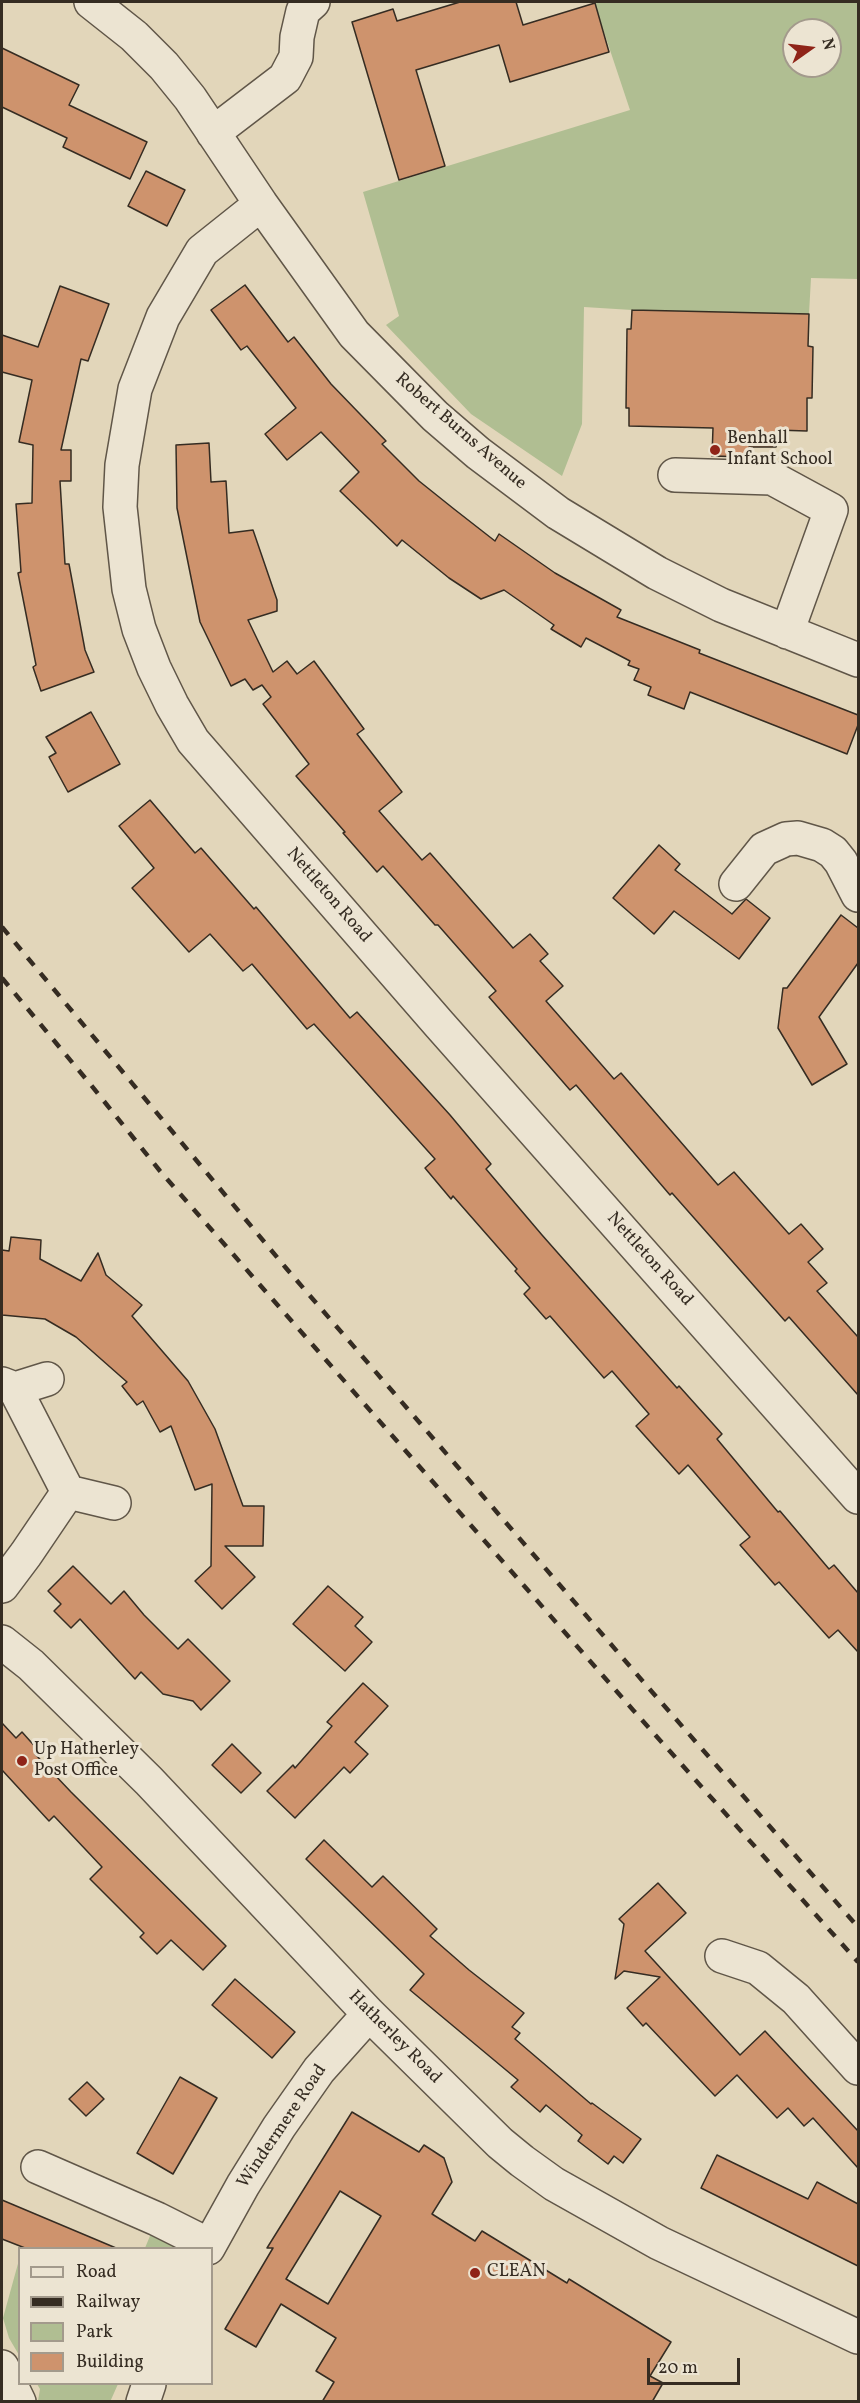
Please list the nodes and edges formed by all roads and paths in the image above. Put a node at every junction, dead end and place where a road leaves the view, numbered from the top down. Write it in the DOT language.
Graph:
graph roads {
  1 [pos="91,2"];
  2 [pos="314,2"];
  3 [pos="213,133"];
  4 [pos="261,204"];
  5 [pos="675,475"];
  6 [pos="787,632"];
  7 [pos="858,660"];
  8 [pos="736,884"];
  9 [pos="858,895"];
  10 [pos="47,1379"];
  11 [pos="8,1387"];
  12 [pos="68,1492"];
  13 [pos="858,1497"];
  14 [pos="114,1503"];
  15 [pos="2,1586"];
  16 [pos="2,1642"];
  17 [pos="722,1956"];
  18 [pos="369,2014"];
  19 [pos="858,2068"];
  20 [pos="38,2167"];
  21 [pos="209,2247"];
  22 [pos="858,2337"];
  23 [pos="2,2367"];
  24 [pos="149,2385"];
  25 [pos="19,2402"];
  26 [pos="143,2402"];
  1 -- 3 [label="street, Robert Burns Avenue"];
  2 -- 3 [label="street"];
  3 -- 4 [label="street, Robert Burns Avenue"];
  4 -- 6 [label="street, Robert Burns Avenue"];
  4 -- 13 [label="street, Nettleton Road"];
  5 -- 6 [label="street"];
  6 -- 7 [label="street, Robert Burns Avenue"];
  8 -- 9 [label="street"];
  10 -- 11 [label="street"];
  11 -- 12 [label="street"];
  12 -- 14 [label="street"];
  12 -- 15 [label="street"];
  16 -- 18 [label="street, Hatherley Road"];
  17 -- 19 [label="street"];
  18 -- 21 [label="street, Windermere Road"];
  18 -- 22 [label="street, Hatherley Road"];
  20 -- 21 [label="street"];
  23 -- 25 [label="street"];
  24 -- 26 [label="street"];
}
